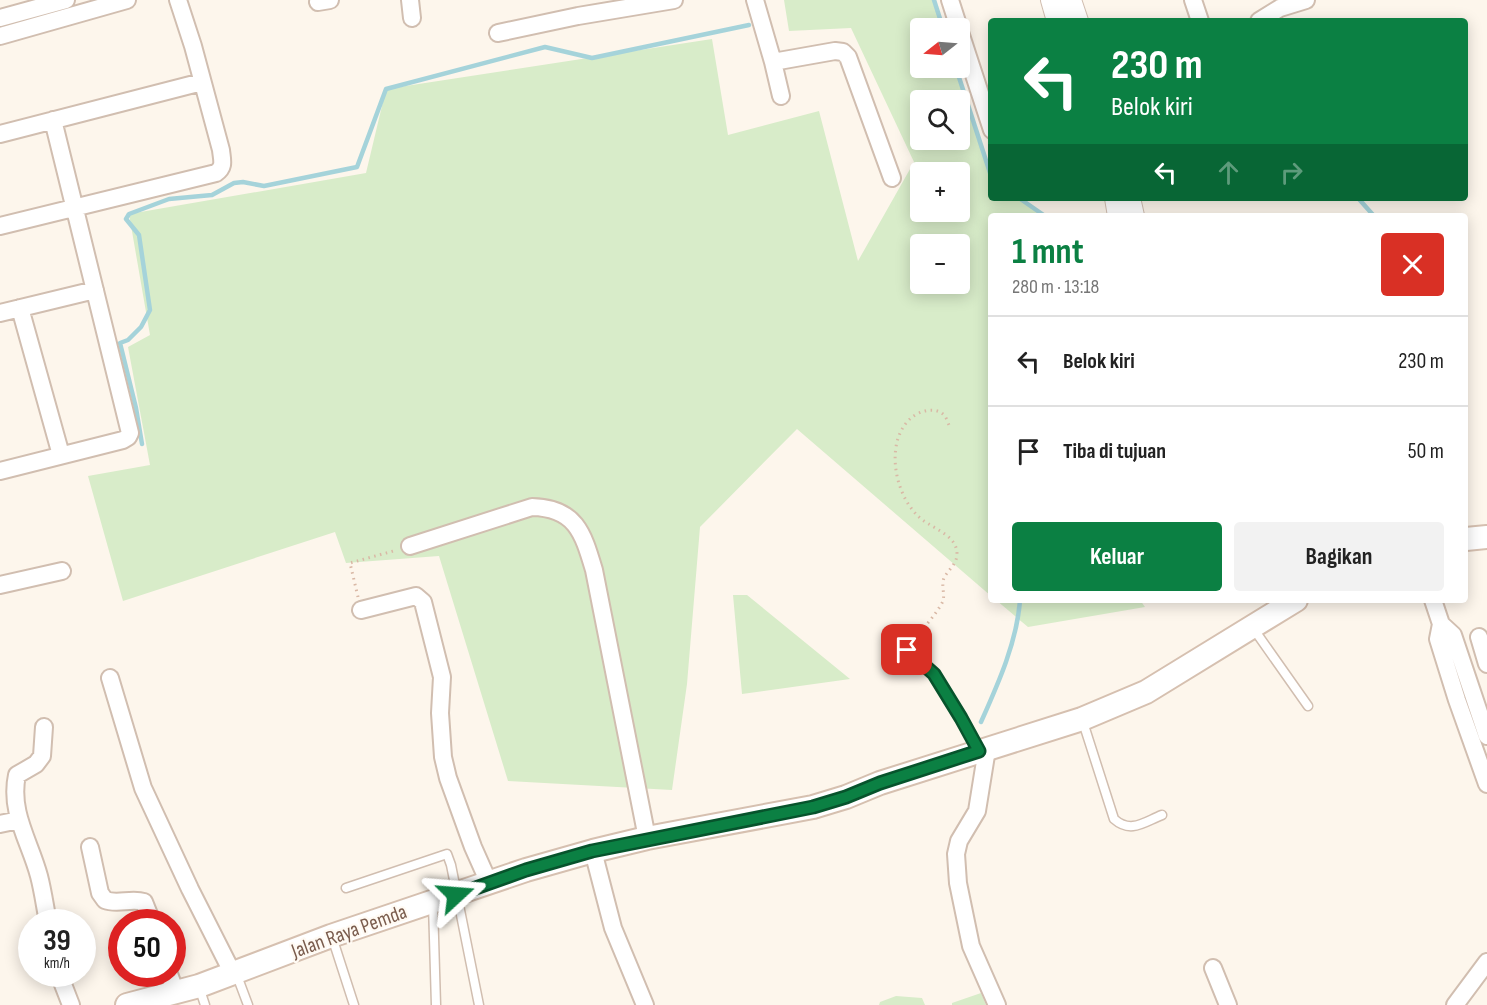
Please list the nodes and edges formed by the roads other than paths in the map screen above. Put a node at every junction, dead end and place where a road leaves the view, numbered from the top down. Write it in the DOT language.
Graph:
graph roads {
  1 [pos="66,0"];
  2 [pos="128,0"];
  3 [pos="178,0"];
  4 [pos="410,0"];
  5 [pos="674,0"];
  6 [pos="755,0"];
  7 [pos="950,0"];
  8 [pos="1051,0"];
  9 [pos="1071,0"];
  10 [pos="1193,0"];
  11 [pos="1306,0"];
  12 [pos="1279,4"];
  13 [pos="0,18"];
  14 [pos="412,18"];
  15 [pos="955,18"];
  16 [pos="1056,18"];
  17 [pos="1077,18"];
  18 [pos="1199,18"];
  19 [pos="1263,18"];
  20 [pos="498,33"];
  21 [pos="0,36"];
  22 [pos="773,62"];
  23 [pos="970,63"];
  24 [pos="202,82"];
  25 [pos="781,96"];
  26 [pos="988,118"];
  27 [pos="53,120"];
  28 [pos="0,134"];
  29 [pos="892,178"];
  30 [pos="74,208"];
  31 [pos="0,226"];
  32 [pos="95,290"];
  33 [pos="20,308"];
  34 [pos="0,313"];
  35 [pos="61,455"];
  36 [pos="0,471"];
  37 [pos="1487,537"];
  38 [pos="1468,539"];
  39 [pos="410,546"];
  40 [pos="62,571"];
  41 [pos="0,585"];
  42 [pos="1291,603"];
  43 [pos="1434,603"];
  44 [pos="361,610"];
  45 [pos="1442,624"];
  46 [pos="1252,626"];
  47 [pos="1479,637"];
  48 [pos="907,650"];
  49 [pos="1487,664"];
  50 [pos="110,678"];
  51 [pos="1308,706"];
  52 [pos="1082,719"];
  53 [pos="44,727"];
  54 [pos="1487,736"];
  55 [pos="983,750"];
  56 [pos="1487,784"];
  57 [pos="1162,815"];
  58 [pos="18,820"];
  59 [pos="0,824"];
  60 [pos="647,838"];
  61 [pos="90,848"];
  62 [pos="592,851"];
  63 [pos="489,883"];
  64 [pos="346,888"];
  65 [pos="456,895"];
  66 [pos="432,902"];
  67 [pos="46,909"];
  68 [pos="147,909"];
  69 [pos="332,936"];
  70 [pos="1487,962"];
  71 [pos="1213,968"];
  72 [pos="234,973"];
  73 [pos="64,987"];
  74 [pos="164,987"];
  75 [pos="181,987"];
  76 [pos="202,996"];
  77 [pos="70,1005"];
  78 [pos="127,1005"];
  79 [pos="248,1005"];
  80 [pos="354,1005"];
  81 [pos="436,1005"];
  82 [pos="479,1005"];
  83 [pos="645,1005"];
  84 [pos="997,1005"];
  85 [pos="1228,1005"];
  86 [pos="1455,1005"];
  1 -- 13 [label="street"];
  2 -- 21 [label="street"];
  3 -- 24 [label="street"];
  4 -- 14 [label="street"];
  5 -- 20 [label="street"];
  6 -- 22 [label="street"];
  7 -- 15 [label="street"];
  8 -- 16 [label="street"];
  9 -- 17 [label="street"];
  10 -- 18 [label="street"];
  11 -- 12 [label="street"];
  12 -- 19 [label="street"];
  22 -- 25 [label="street"];
  22 -- 29 [label="street"];
  23 -- 26 [label="street"];
  24 -- 27 [label="street"];
  24 -- 30 [label="street"];
  27 -- 28 [label="street"];
  27 -- 30 [label="street"];
  30 -- 31 [label="street"];
  30 -- 32 [label="street"];
  32 -- 33 [label="street"];
  32 -- 35 [label="street"];
  33 -- 34 [label="street"];
  33 -- 35 [label="street"];
  35 -- 36 [label="street"];
  37 -- 38 [label="main road"];
  39 -- 60 [label="street"];
  40 -- 41 [label="street"];
  42 -- 46 [label="main road, Jalan Raya Pemda"];
  43 -- 45 [label="street"];
  44 -- 63 [label="street"];
  45 -- 54 [label="street"];
  45 -- 56 [label="street"];
  46 -- 51 [label="lane"];
  46 -- 52 [label="main road, Jalan Raya Pemda"];
  47 -- 49 [label="street"];
  48 -- 55 [label="lane"];
  50 -- 72 [label="street"];
  52 -- 55 [label="main road, Jalan Raya Pemda"];
  52 -- 57 [label="lane"];
  53 -- 58 [label="street"];
  55 -- 60 [label="main road, Jalan Raya Pemda"];
  55 -- 84 [label="street"];
  58 -- 59 [label="street"];
  58 -- 67 [label="street"];
  60 -- 62 [label="main road, Jalan Raya Pemda"];
  61 -- 68 [label="street"];
  62 -- 63 [label="main road, Jalan Raya Pemda"];
  62 -- 83 [label="street"];
  63 -- 65 [label="main road, Jalan Raya Pemda"];
  64 -- 65 [label="lane"];
  65 -- 66 [label="main road, Jalan Raya Pemda"];
  65 -- 82 [label="lane"];
  66 -- 69 [label="main road, Jalan Raya Pemda"];
  66 -- 81 [label="lane"];
  69 -- 72 [label="main road, Jalan Raya Pemda"];
  69 -- 80 [label="lane"];
  70 -- 86 [label="street"];
  71 -- 85 [label="street"];
  72 -- 76 [label="main road, Jalan Raya Pemda"];
  72 -- 79 [label="lane"];
  73 -- 77 [label="street"];
  74 -- 78 [label="main road, Jalan Raya Pemda"];
  75 -- 76 [label="main road, Jalan Raya Pemda"];
}
